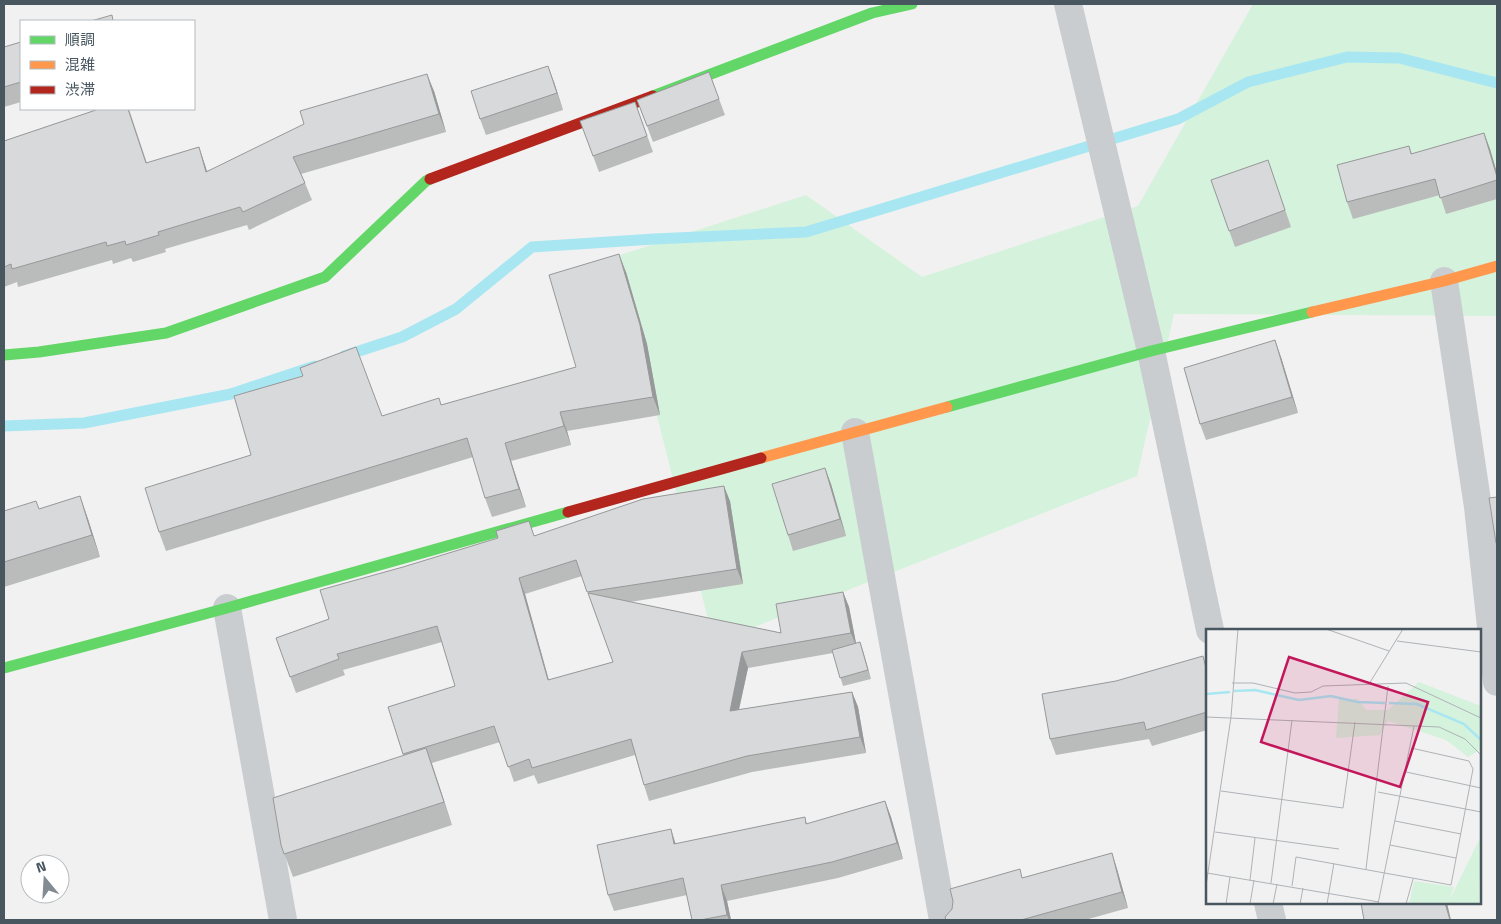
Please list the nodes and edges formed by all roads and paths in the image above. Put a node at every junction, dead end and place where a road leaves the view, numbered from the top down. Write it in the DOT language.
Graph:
graph roads {
  1 [pos="912,4"];
  2 [pos="1068,4"];
  3 [pos="873,8"];
  4 [pos="1497,266"];
  5 [pos="1444,281"];
  6 [pos="1151,351"];
  7 [pos="4,355"];
  8 [pos="855,432"];
  9 [pos="1488,506"];
  10 [pos="227,608"];
  11 [pos="1210,629"];
  12 [pos="4,668"];
  13 [pos="1497,682"];
  14 [pos="1268,904"];
  15 [pos="283,920"];
  16 [pos="943,920"];
  17 [pos="1272,920"];
  1 -- 3 [label="street"];
  2 -- 6 [label="street"];
  3 -- 7 [label="street"];
  4 -- 5 [label="street"];
  5 -- 6 [label="street"];
  5 -- 9 [label="street"];
  6 -- 8 [label="street"];
  6 -- 11 [label="street"];
  8 -- 10 [label="street"];
  8 -- 16 [label="street"];
  9 -- 13 [label="street"];
  10 -- 12 [label="street"];
  10 -- 15 [label="street"];
  14 -- 17 [label="street"];
}
